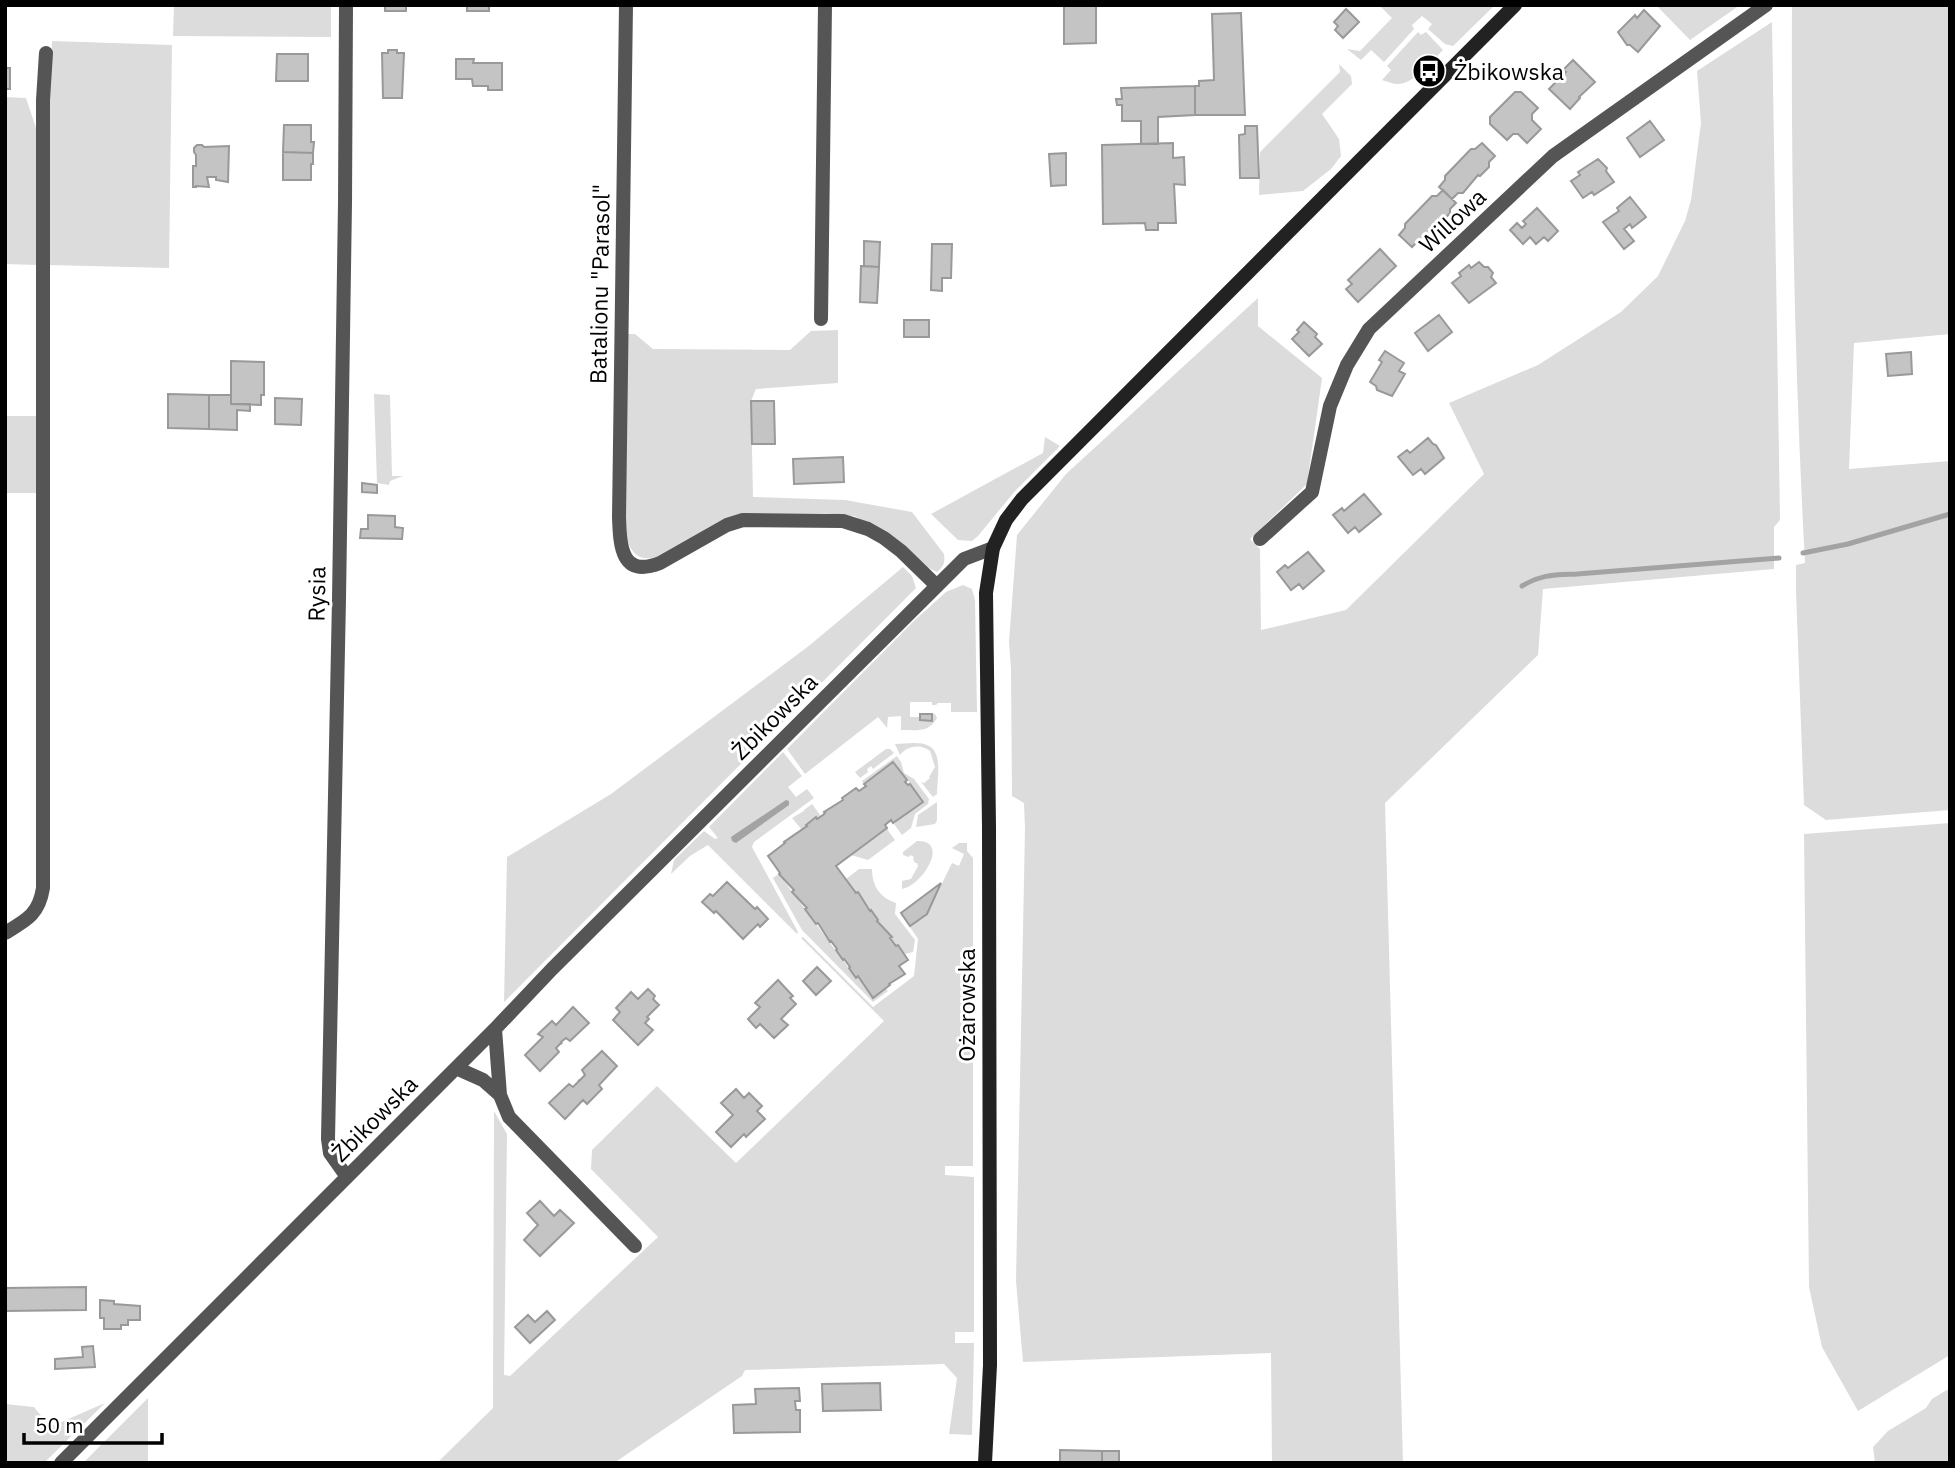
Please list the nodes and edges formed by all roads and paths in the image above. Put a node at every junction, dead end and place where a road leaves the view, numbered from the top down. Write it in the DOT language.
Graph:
graph roads {
  1 [pos="346,5"];
  2 [pos="626,5"];
  3 [pos="825,5"];
  4 [pos="1515,5"];
  5 [pos="1766,5"];
  6 [pos="46,53"];
  7 [pos="821,319"];
  8 [pos="1261,539"];
  9 [pos="993,548"];
  10 [pos="937,586"];
  11 [pos="5,933"];
  12 [pos="495,1029"];
  13 [pos="456,1068"];
  14 [pos="499,1095"];
  15 [pos="347,1177"];
  16 [pos="635,1246"];
  17 [pos="61,1463"];
  18 [pos="985,1463"];
  1 -- 15 [label="street, Rysia"];
  2 -- 10 [label="street, Batalionu \"Parasol\""];
  3 -- 7 [label="street"];
  4 -- 9 [label="main road"];
  5 -- 8 [label="street, Willowa"];
  6 -- 11 [label="street"];
  9 -- 10 [label="street, Żbikowska"];
  9 -- 18 [label="main road, Ożarowska"];
  10 -- 12 [label="street, Żbikowska"];
  12 -- 13 [label="street, Żbikowska"];
  12 -- 14 [label="street"];
  13 -- 14 [label="street"];
  13 -- 15 [label="street, Żbikowska"];
  14 -- 16 [label="street"];
  15 -- 17 [label="street, Żbikowska"];
}
